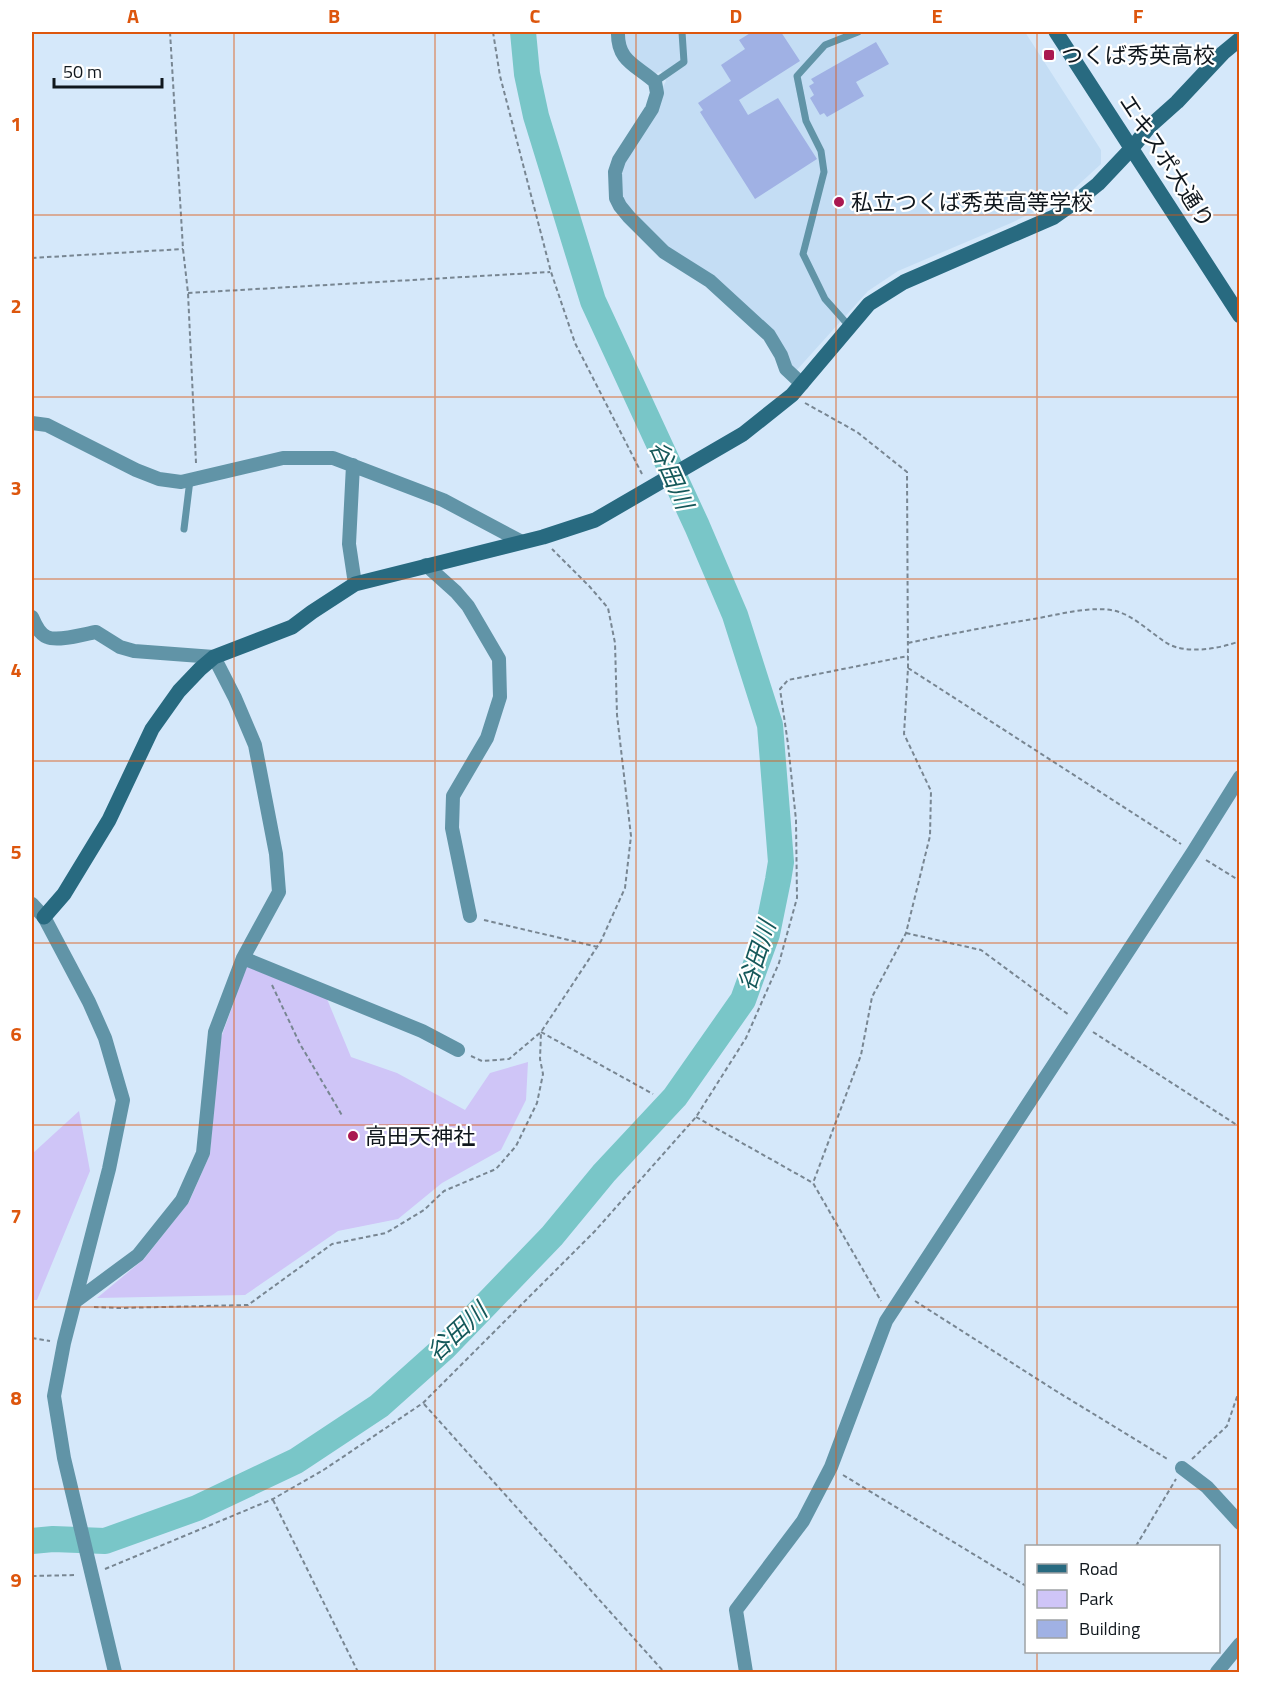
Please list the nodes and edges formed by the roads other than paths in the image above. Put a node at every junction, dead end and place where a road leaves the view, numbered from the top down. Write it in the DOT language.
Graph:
graph roads {
  1 [pos="618,32"];
  2 [pos="682,32"];
  3 [pos="858,32"];
  4 [pos="1056,32"];
  5 [pos="1239,39"];
  6 [pos="655,82"];
  7 [pos="1132,148"];
  8 [pos="1239,316"];
  9 [pos="850,327"];
  10 [pos="797,389"];
  11 [pos="32,423"];
  12 [pos="353,465"];
  13 [pos="194,479"];
  14 [pos="184,529"];
  15 [pos="520,542"];
  16 [pos="426,565"];
  17 [pos="355,584"];
  18 [pos="32,618"];
  19 [pos="214,657"];
  20 [pos="1239,777"];
  21 [pos="32,904"];
  22 [pos="470,916"];
  23 [pos="38,921"];
  24 [pos="243,958"];
  25 [pos="458,1050"];
  26 [pos="75,1304"];
  27 [pos="1182,1468"];
  28 [pos="1239,1523"];
  29 [pos="1239,1644"];
  30 [pos="115,1672"];
  31 [pos="746,1672"];
  32 [pos="1217,1672"];
  1 -- 6 [label="street"];
  2 -- 6 [label="lane"];
  3 -- 9 [label="lane"];
  4 -- 7 [label="street, エキスポ大通り"];
  5 -- 7 [label="street"];
  6 -- 10 [label="street"];
  7 -- 8 [label="street, エキスポ大通り"];
  7 -- 9 [label="street"];
  9 -- 10 [label="street"];
  10 -- 15 [label="street"];
  11 -- 13 [label="street"];
  12 -- 13 [label="street"];
  12 -- 15 [label="street"];
  12 -- 17 [label="street"];
  13 -- 14 [label="lane"];
  15 -- 16 [label="street"];
  16 -- 17 [label="street"];
  16 -- 22 [label="street"];
  17 -- 19 [label="street"];
  18 -- 19 [label="street"];
  19 -- 23 [label="street"];
  19 -- 24 [label="street"];
  20 -- 31 [label="street"];
  21 -- 23 [label="street"];
  23 -- 26 [label="street"];
  24 -- 25 [label="street"];
  24 -- 26 [label="street"];
  26 -- 30 [label="street"];
  27 -- 28 [label="street"];
  29 -- 32 [label="street"];
}
